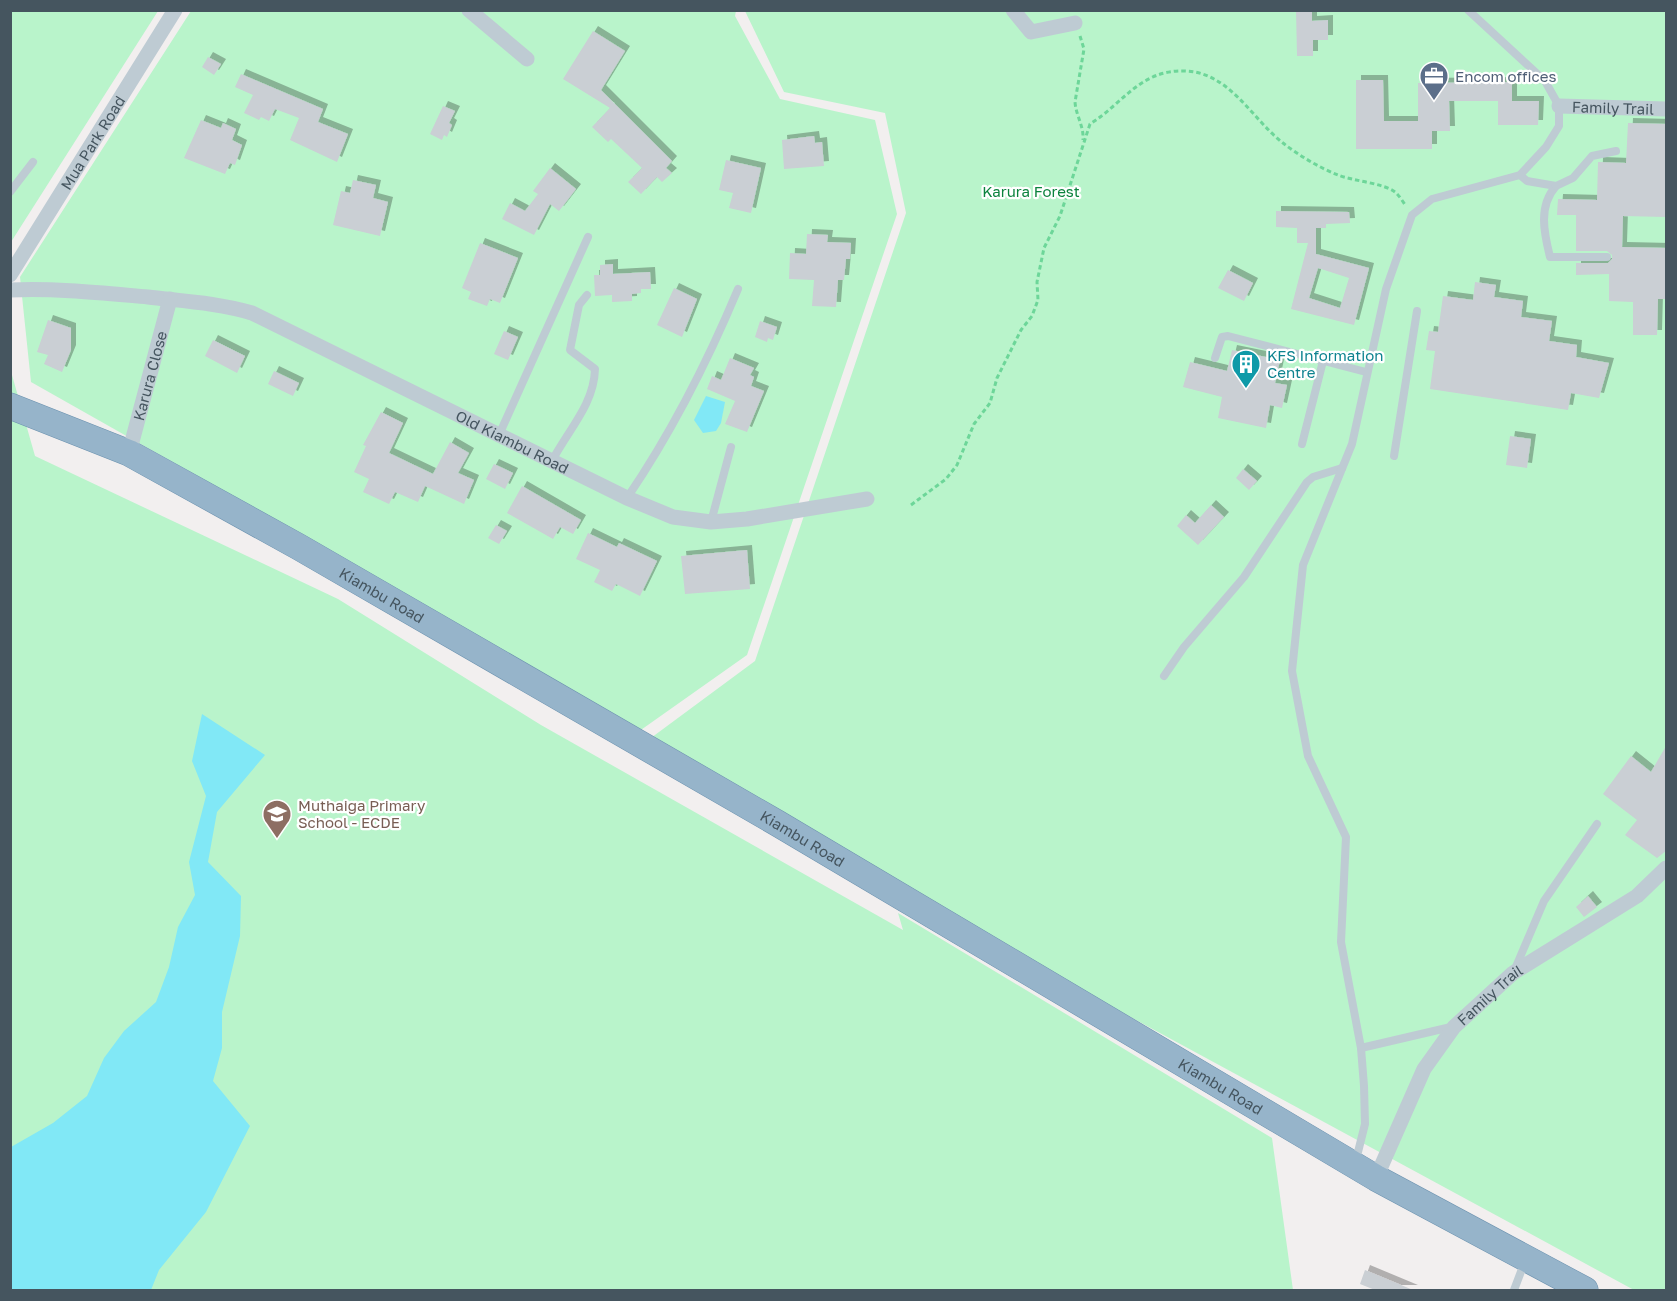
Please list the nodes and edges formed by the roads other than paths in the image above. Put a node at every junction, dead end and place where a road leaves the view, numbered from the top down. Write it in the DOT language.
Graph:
graph roads {
  1 [pos="175,10"];
  2 [pos="469,10"];
  3 [pos="1013,10"];
  4 [pos="1468,10"];
  5 [pos="1075,23"];
  6 [pos="527,59"];
  7 [pos="1558,106"];
  8 [pos="1666,109"];
  9 [pos="1616,152"];
  10 [pos="33,162"];
  11 [pos="1520,175"];
  12 [pos="1556,186"];
  13 [pos="10,192"];
  14 [pos="588,237"];
  15 [pos="1607,257"];
  16 [pos="10,275"];
  17 [pos="738,289"];
  18 [pos="10,290"];
  19 [pos="587,296"];
  20 [pos="170,300"];
  21 [pos="1416,311"];
  22 [pos="1215,358"];
  23 [pos="1323,361"];
  24 [pos="1366,372"];
  25 [pos="10,406"];
  26 [pos="499,435"];
  27 [pos="1302,444"];
  28 [pos="731,447"];
  29 [pos="129,453"];
  30 [pos="1394,456"];
  31 [pos="552,461"];
  32 [pos="1342,468"];
  33 [pos="627,498"];
  34 [pos="867,499"];
  35 [pos="711,522"];
  36 [pos="1164,676"];
  37 [pos="1597,824"];
  38 [pos="1666,868"];
  39 [pos="1513,973"];
  40 [pos="1455,1027"];
  41 [pos="1362,1047"];
  42 [pos="1354,1164"];
  43 [pos="1376,1178"];
  44 [pos="1526,1257"];
  45 [pos="1514,1290"];
  46 [pos="1585,1290"];
  1 -- 16 [label="street, Mua Park Road"];
  2 -- 6 [label="street"];
  3 -- 5 [label="street"];
  4 -- 7 [label="lane"];
  7 -- 8 [label="street, Family Trail"];
  7 -- 11 [label="lane"];
  9 -- 12 [label="lane"];
  10 -- 13 [label="lane"];
  11 -- 12 [label="lane"];
  11 -- 24 [label="lane"];
  12 -- 15 [label="lane"];
  14 -- 26 [label="lane"];
  17 -- 33 [label="lane"];
  18 -- 20 [label="street"];
  19 -- 31 [label="lane"];
  20 -- 26 [label="street, Old Kiambu Road"];
  20 -- 29 [label="street, Karura Close"];
  21 -- 30 [label="lane"];
  22 -- 23 [label="lane"];
  23 -- 24 [label="lane"];
  23 -- 27 [label="lane"];
  24 -- 32 [label="lane"];
  25 -- 29 [label="highway, Kiambu Road"];
  26 -- 31 [label="street, Old Kiambu Road"];
  28 -- 35 [label="lane"];
  29 -- 42 [label="highway, Kiambu Road"];
  31 -- 33 [label="street, Old Kiambu Road"];
  32 -- 36 [label="lane"];
  32 -- 41 [label="lane"];
  33 -- 35 [label="street, Old Kiambu Road"];
  34 -- 35 [label="street, Old Kiambu Road"];
  37 -- 39 [label="lane"];
  38 -- 39 [label="street, Family Trail"];
  39 -- 40 [label="street, Family Trail"];
  40 -- 41 [label="lane"];
  40 -- 43 [label="street, Family Trail"];
  41 -- 42 [label="lane"];
  42 -- 43 [label="highway, Kiambu Road"];
  43 -- 44 [label="highway, Kiambu Road"];
  44 -- 45 [label="lane"];
  44 -- 46 [label="highway, Kiambu Road"];
}
